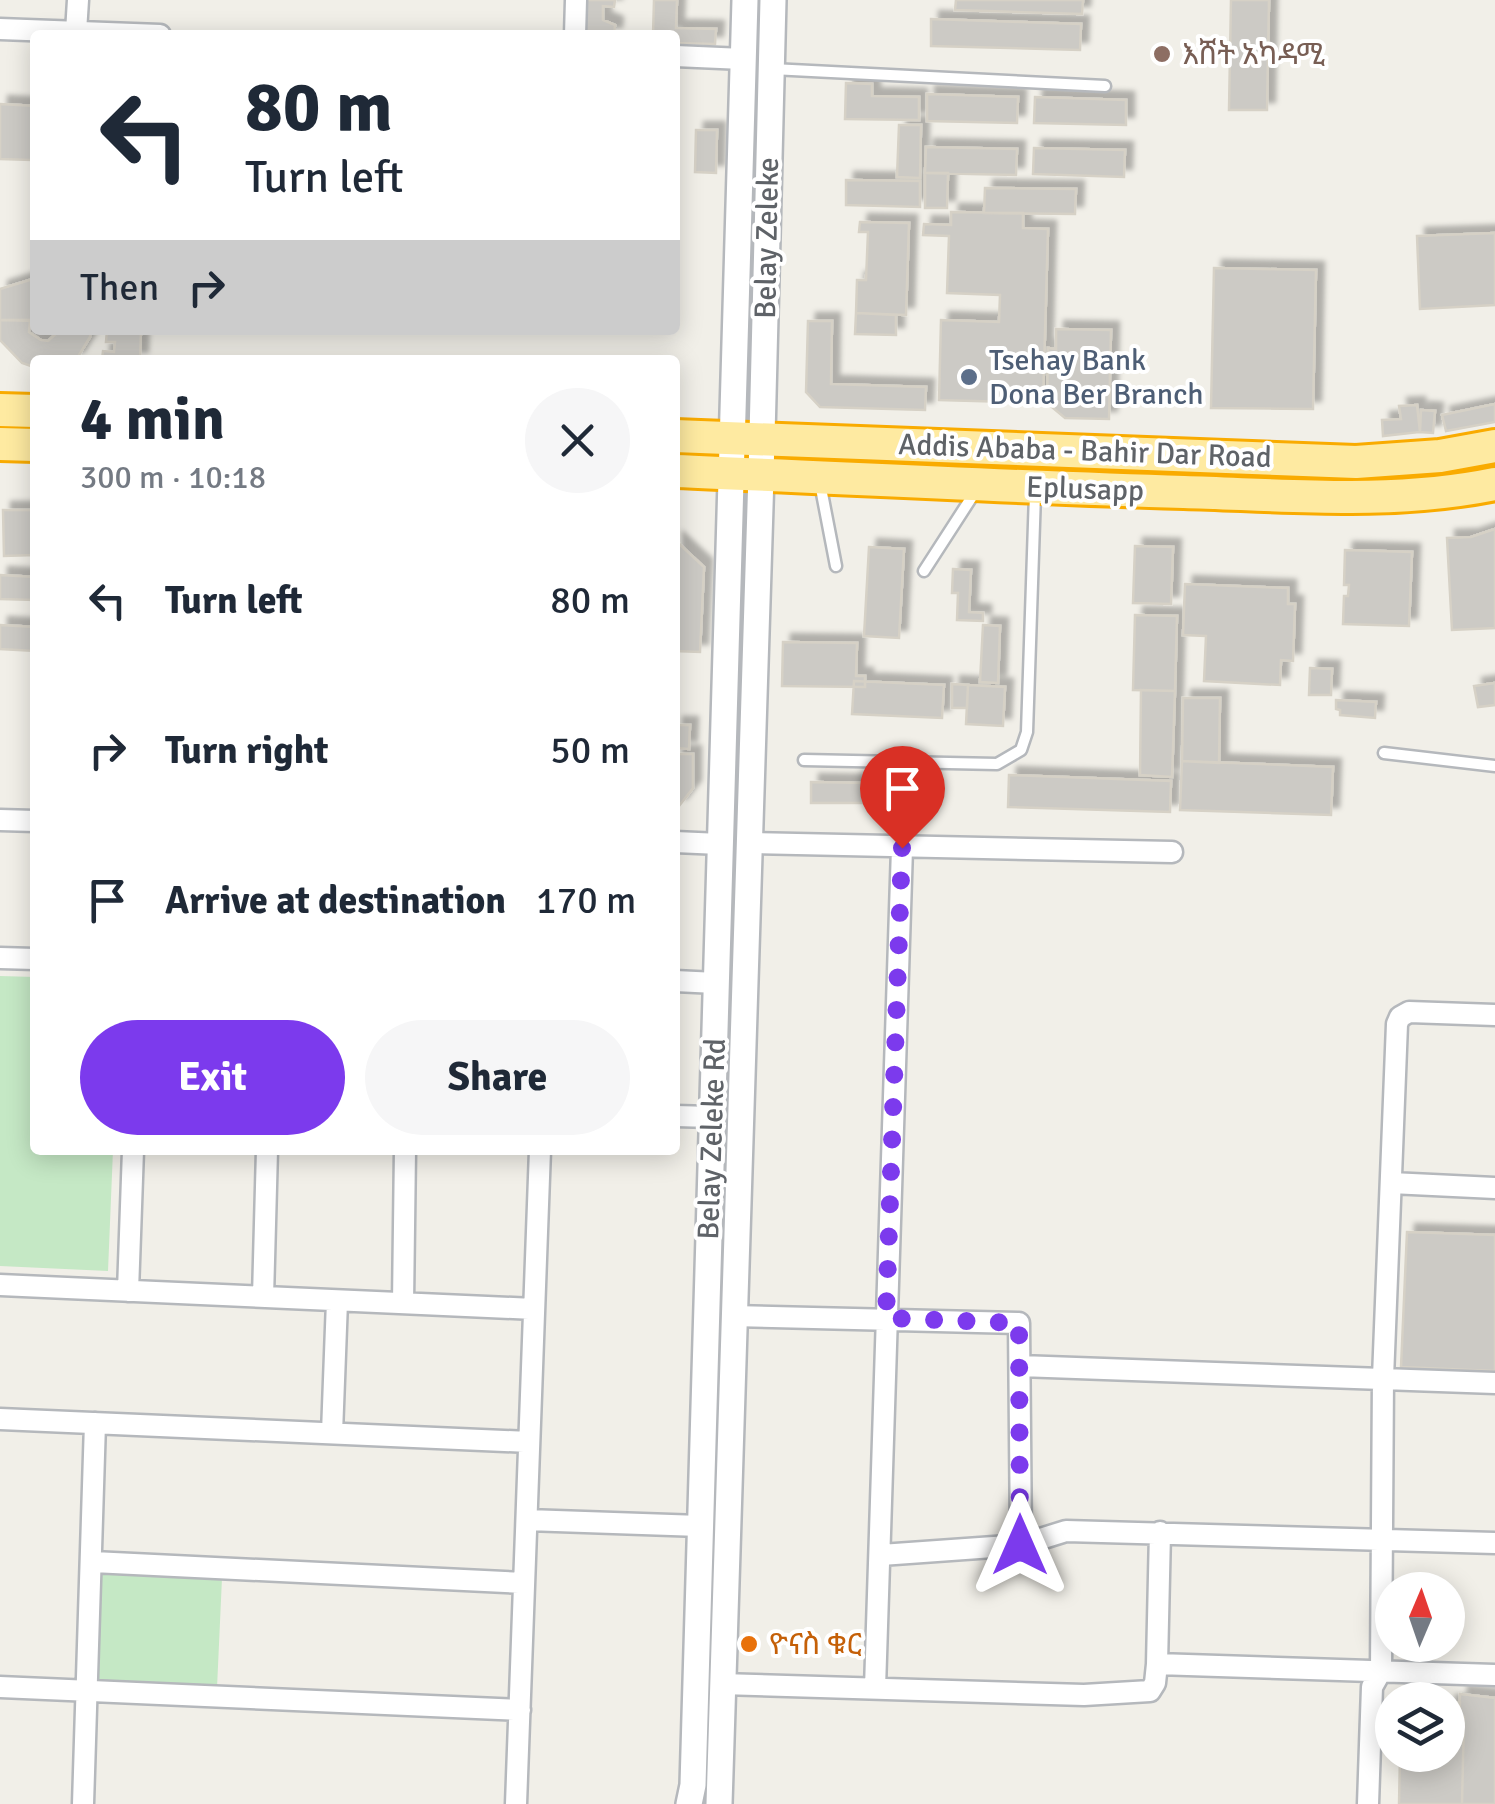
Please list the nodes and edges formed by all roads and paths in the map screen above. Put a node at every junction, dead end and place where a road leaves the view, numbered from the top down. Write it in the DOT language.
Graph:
graph roads {
  1 [pos="78,0"];
  2 [pos="576,0"];
  3 [pos="745,0"];
  4 [pos="773,0"];
  5 [pos="0,29"];
  6 [pos="30,30"];
  7 [pos="76,30"];
  8 [pos="575,30"];
  9 [pos="680,56"];
  10 [pos="743,59"];
  11 [pos="771,69"];
  12 [pos="1105,86"];
  13 [pos="0,410"];
  14 [pos="30,411"];
  15 [pos="680,436"];
  16 [pos="747,438"];
  17 [pos="0,444"];
  18 [pos="30,445"];
  19 [pos="1495,446"];
  20 [pos="680,472"];
  21 [pos="746,474"];
  22 [pos="819,478"];
  23 [pos="1495,484"];
  24 [pos="980,486"];
  25 [pos="1035,488"];
  26 [pos="836,566"];
  27 [pos="924,571"];
  28 [pos="1384,753"];
  29 [pos="804,760"];
  30 [pos="1495,766"];
  31 [pos="0,820"];
  32 [pos="30,821"];
  33 [pos="680,842"];
  34 [pos="749,843"];
  35 [pos="720,844"];
  36 [pos="902,848"];
  37 [pos="1172,852"];
  38 [pos="0,958"];
  39 [pos="30,960"];
  40 [pos="680,981"];
  41 [pos="716,982"];
  42 [pos="1495,1016"];
  43 [pos="680,1116"];
  44 [pos="712,1117"];
  45 [pos="740,1118"];
  46 [pos="133,1155"];
  47 [pos="267,1155"];
  48 [pos="405,1155"];
  49 [pos="540,1155"];
  50 [pos="1392,1183"];
  51 [pos="1495,1188"];
  52 [pos="0,1285"];
  53 [pos="128,1291"];
  54 [pos="263,1297"];
  55 [pos="336,1301"];
  56 [pos="403,1304"];
  57 [pos="534,1308"];
  58 [pos="734,1316"];
  59 [pos="886,1318"];
  60 [pos="1020,1366"];
  61 [pos="1383,1378"];
  62 [pos="1495,1383"];
  63 [pos="0,1419"];
  64 [pos="95,1423"];
  65 [pos="332,1433"];
  66 [pos="529,1442"];
  67 [pos="528,1520"];
  68 [pos="700,1526"];
  69 [pos="727,1527"];
  70 [pos="1160,1532"];
  71 [pos="1380,1540"];
  72 [pos="1495,1543"];
  73 [pos="1020,1545"];
  74 [pos="880,1555"];
  75 [pos="93,1562"];
  76 [pos="524,1582"];
  77 [pos="1157,1664"];
  78 [pos="1381,1671"];
  79 [pos="1495,1675"];
  80 [pos="722,1684"];
  81 [pos="0,1687"];
  82 [pos="875,1688"];
  83 [pos="88,1691"];
  84 [pos="520,1710"];
  85 [pos="82,1804"];
  86 [pos="516,1804"];
  87 [pos="689,1804"];
  88 [pos="718,1804"];
  89 [pos="1368,1804"];
  1 -- 7 [label="street"];
  2 -- 8 [label="street"];
  3 -- 10 [label="street, Belay Zeleke"];
  4 -- 11 [label="street, Belay Zeleke"];
  5 -- 6 [label="street"];
  9 -- 10 [label="street"];
  10 -- 16 [label="street, Belay Zeleke"];
  11 -- 12 [label="lane"];
  11 -- 16 [label="street, Belay Zeleke"];
  13 -- 14 [label="highway"];
  15 -- 16 [label="highway, Addis Ababa - Bahir Dar Road"];
  16 -- 19 [label="highway, Addis Ababa - Bahir Dar Road"];
  16 -- 21 [label="street, Belay Zeleke"];
  17 -- 18 [label="highway"];
  20 -- 21 [label="highway, Eplusapp"];
  21 -- 22 [label="highway, Eplusapp"];
  21 -- 34 [label="street, Belay Zeleke Rd"];
  21 -- 35 [label="street, Belay Zeleke Rd"];
  22 -- 24 [label="highway, Eplusapp"];
  22 -- 26 [label="lane"];
  23 -- 25 [label="highway, Eplusapp"];
  24 -- 25 [label="highway, Eplusapp"];
  24 -- 27 [label="lane"];
  25 -- 29 [label="lane"];
  28 -- 30 [label="lane"];
  31 -- 32 [label="street"];
  33 -- 35 [label="street"];
  34 -- 35 [label="street"];
  34 -- 36 [label="street"];
  34 -- 45 [label="street, Belay Zeleke Rd"];
  35 -- 41 [label="street, Belay Zeleke Rd"];
  36 -- 37 [label="street"];
  36 -- 59 [label="street"];
  38 -- 39 [label="street"];
  40 -- 41 [label="street"];
  41 -- 44 [label="street, Belay Zeleke Rd"];
  42 -- 50 [label="street"];
  43 -- 44 [label="street"];
  44 -- 45 [label="street"];
  44 -- 68 [label="street, Belay Zeleke Rd"];
  45 -- 58 [label="street, Belay Zeleke Rd"];
  46 -- 53 [label="street"];
  47 -- 54 [label="street"];
  48 -- 56 [label="street"];
  49 -- 57 [label="street"];
  50 -- 51 [label="street"];
  50 -- 61 [label="street"];
  52 -- 53 [label="street"];
  53 -- 54 [label="street"];
  54 -- 55 [label="street"];
  55 -- 56 [label="street"];
  55 -- 65 [label="street"];
  56 -- 57 [label="street"];
  57 -- 66 [label="street"];
  58 -- 59 [label="street"];
  58 -- 69 [label="street, Belay Zeleke Rd"];
  59 -- 60 [label="street"];
  59 -- 74 [label="street"];
  60 -- 61 [label="street"];
  60 -- 73 [label="street"];
  61 -- 62 [label="street"];
  61 -- 71 [label="street"];
  63 -- 64 [label="street"];
  64 -- 65 [label="street"];
  64 -- 75 [label="street"];
  65 -- 66 [label="street"];
  66 -- 67 [label="street"];
  67 -- 68 [label="street"];
  67 -- 76 [label="street"];
  68 -- 69 [label="street"];
  68 -- 87 [label="street, Belay Zeleke Rd"];
  69 -- 80 [label="street, Belay Zeleke Rd"];
  70 -- 71 [label="street"];
  70 -- 73 [label="street"];
  70 -- 77 [label="street"];
  71 -- 72 [label="street"];
  71 -- 78 [label="street"];
  73 -- 74 [label="street"];
  74 -- 82 [label="street"];
  75 -- 76 [label="street"];
  75 -- 83 [label="street"];
  76 -- 84 [label="street"];
  77 -- 78 [label="street"];
  77 -- 82 [label="street"];
  78 -- 79 [label="street"];
  78 -- 89 [label="street"];
  80 -- 82 [label="street"];
  80 -- 88 [label="street, Belay Zeleke Rd"];
  81 -- 83 [label="street"];
  83 -- 84 [label="street"];
  83 -- 85 [label="street"];
  84 -- 86 [label="street"];
}
